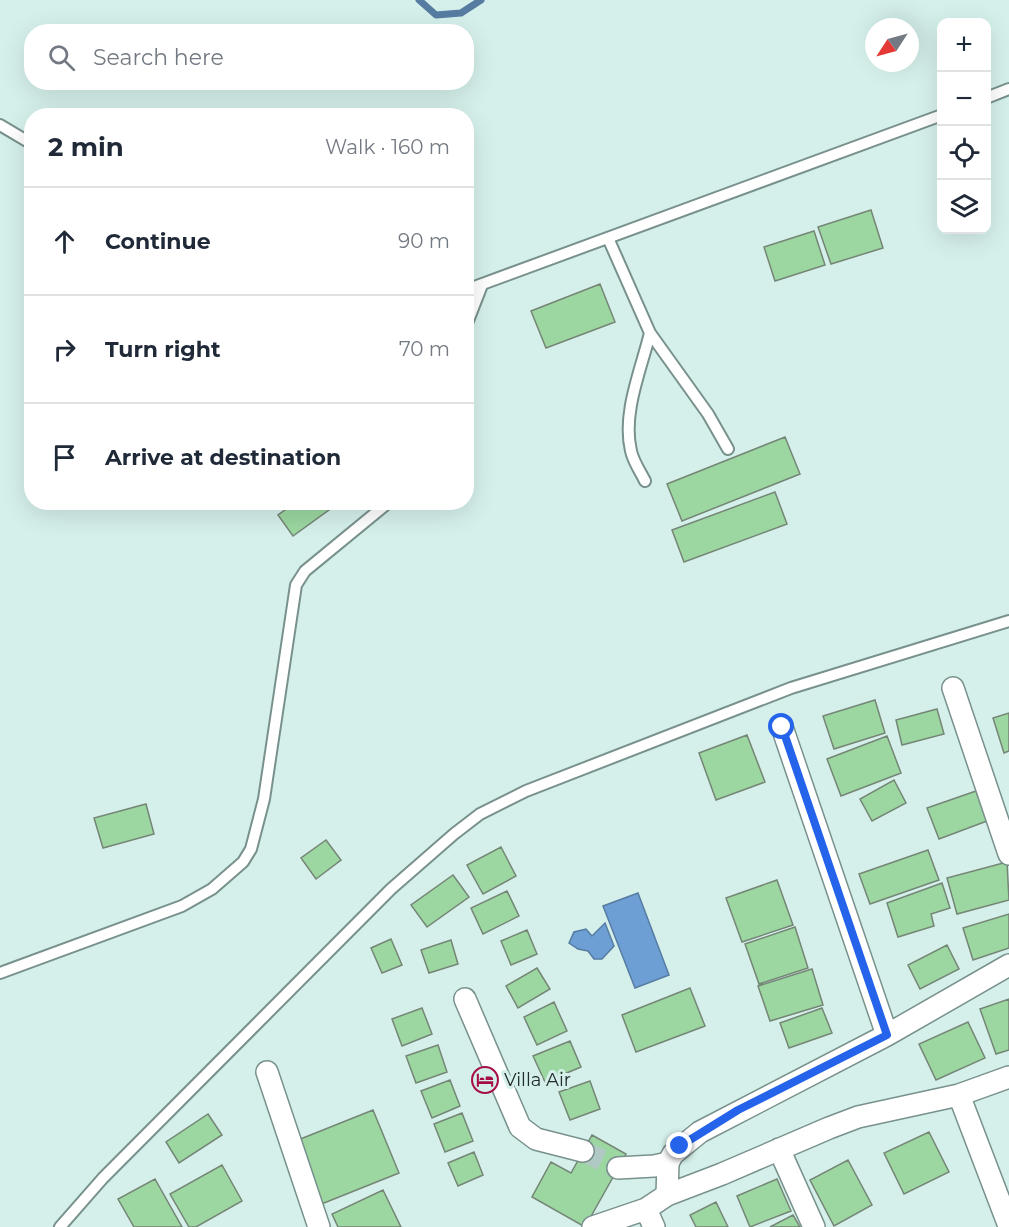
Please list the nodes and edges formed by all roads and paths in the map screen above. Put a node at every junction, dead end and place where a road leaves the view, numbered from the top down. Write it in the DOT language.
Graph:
graph roads {
  1 [pos="1009,89"];
  2 [pos="991,96"];
  3 [pos="937,116"];
  4 [pos="0,125"];
  5 [pos="24,139"];
  6 [pos="608,238"];
  7 [pos="482,285"];
  8 [pos="474,288"];
  9 [pos="474,306"];
  10 [pos="651,333"];
  11 [pos="728,449"];
  12 [pos="645,481"];
  13 [pos="379,510"];
  14 [pos="1009,621"];
  15 [pos="953,688"];
  16 [pos="782,727"];
  17 [pos="1009,854"];
  18 [pos="1009,965"];
  19 [pos="0,973"];
  20 [pos="465,999"];
  21 [pos="887,1035"];
  22 [pos="267,1072"];
  23 [pos="1009,1077"];
  24 [pos="959,1095"];
  25 [pos="779,1149"];
  26 [pos="583,1151"];
  27 [pos="668,1163"];
  28 [pos="618,1168"];
  29 [pos="667,1195"];
  30 [pos="650,1218"];
  31 [pos="1009,1226"];
  32 [pos="60,1227"];
  33 [pos="319,1227"];
  34 [pos="593,1227"];
  35 [pos="814,1227"];
  1 -- 2 [label="lane"];
  3 -- 6 [label="lane"];
  4 -- 5 [label="lane"];
  6 -- 7 [label="lane"];
  6 -- 10 [label="lane"];
  7 -- 8 [label="lane"];
  7 -- 9 [label="lane"];
  10 -- 11 [label="lane"];
  10 -- 12 [label="lane"];
  13 -- 19 [label="lane"];
  14 -- 32 [label="lane"];
  15 -- 17 [label="street"];
  16 -- 21 [label="street"];
  18 -- 21 [label="street"];
  20 -- 26 [label="street"];
  21 -- 27 [label="street"];
  22 -- 33 [label="street"];
  23 -- 24 [label="street"];
  24 -- 25 [label="street"];
  24 -- 31 [label="street"];
  25 -- 29 [label="street"];
  25 -- 35 [label="street"];
  27 -- 28 [label="street"];
  27 -- 29 [label="street"];
  29 -- 30 [label="street"];
  30 -- 34 [label="street"];
}
